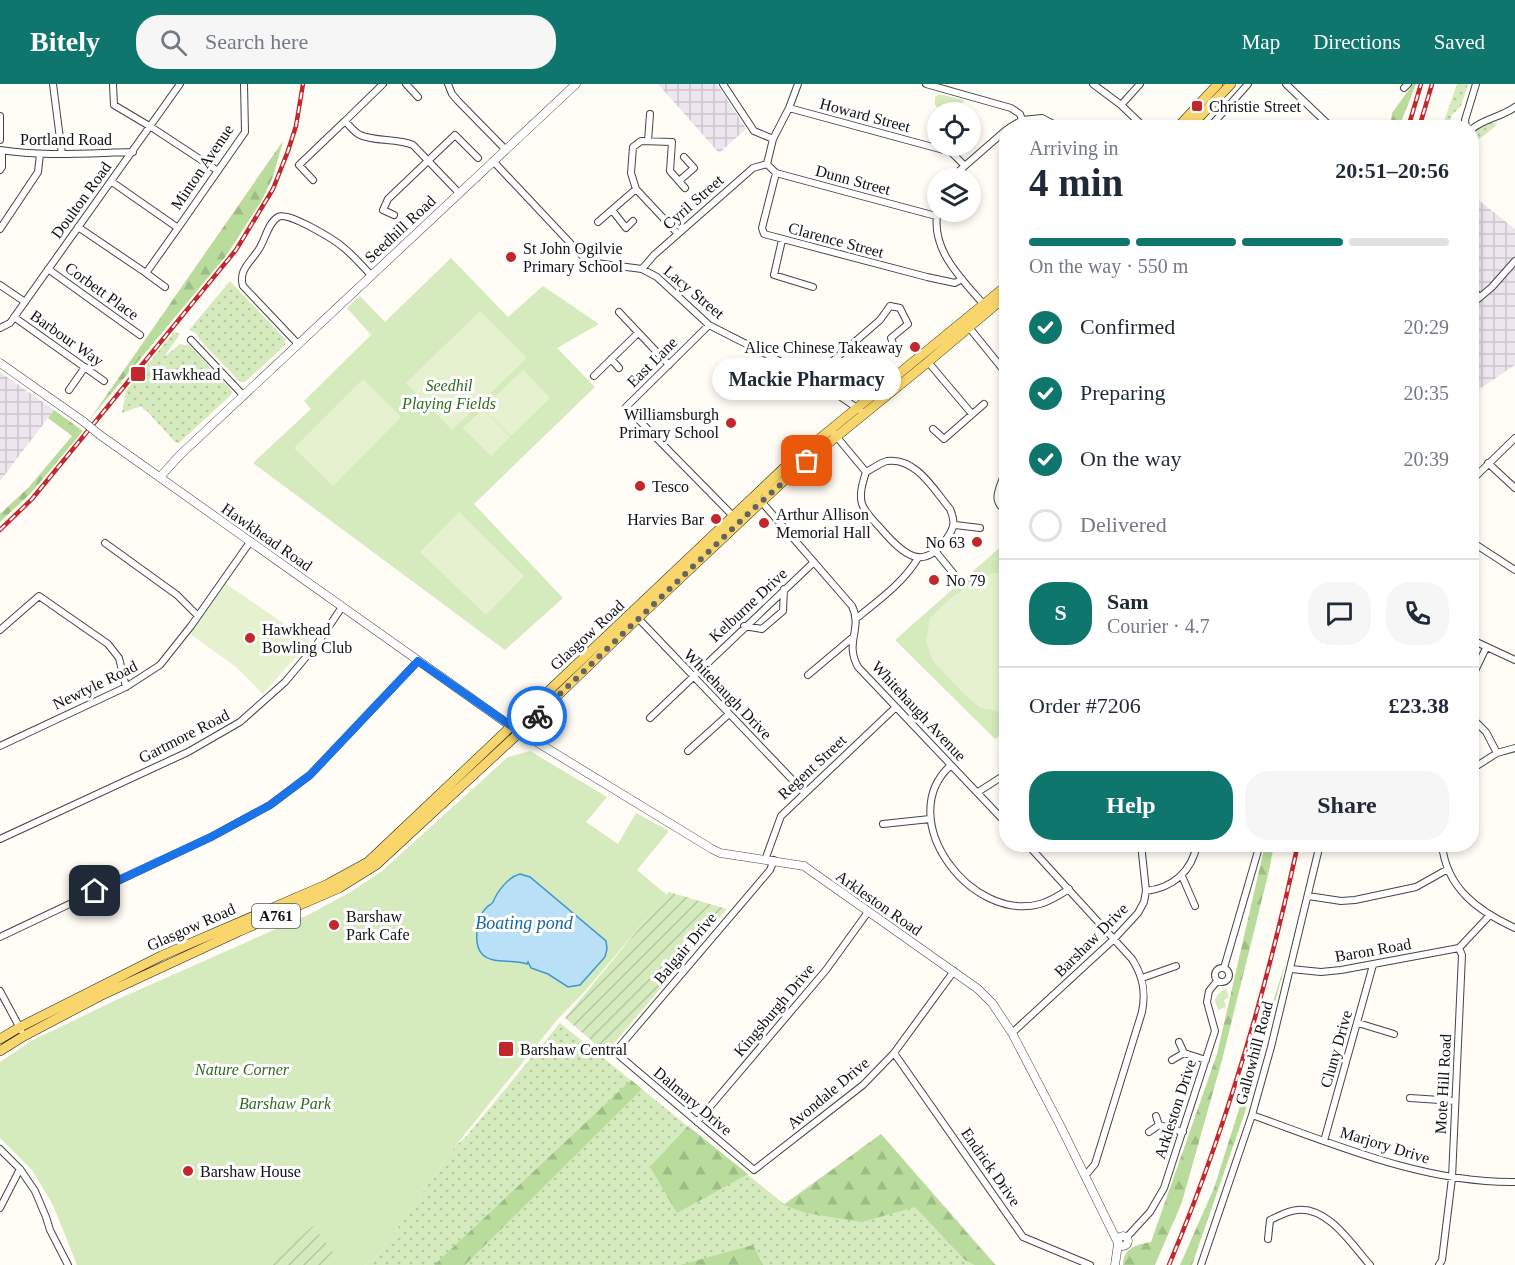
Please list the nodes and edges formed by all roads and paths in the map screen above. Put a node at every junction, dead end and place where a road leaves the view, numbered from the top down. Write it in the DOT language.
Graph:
graph roads {
  1 [pos="53,84"];
  2 [pos="113,84"];
  3 [pos="180,84"];
  4 [pos="244,84"];
  5 [pos="383,84"];
  6 [pos="406,84"];
  7 [pos="448,84"];
  8 [pos="576,84"];
  9 [pos="723,84"];
  10 [pos="798,84"];
  11 [pos="926,84"];
  12 [pos="1093,84"];
  13 [pos="1140,84"];
  14 [pos="1218,84"];
  15 [pos="1231,84"];
  16 [pos="1248,84"];
  17 [pos="1286,84"];
  18 [pos="1476,84"];
  19 [pos="418,97"];
  20 [pos="1121,105"];
  21 [pos="1515,107"];
  22 [pos="789,108"];
  23 [pos="650,114"];
  24 [pos="0,116"];
  25 [pos="1022,120"];
  26 [pos="1046,120"];
  27 [pos="1137,120"];
  28 [pos="1184,120"];
  29 [pos="1197,120"];
  30 [pos="1216,120"];
  31 [pos="1324,120"];
  32 [pos="1465,120"];
  33 [pos="345,121"];
  34 [pos="1479,124"];
  35 [pos="151,127"];
  36 [pos="999,136"];
  37 [pos="0,140"];
  38 [pos="773,140"];
  39 [pos="648,141"];
  40 [pos="506,150"];
  41 [pos="1,151"];
  42 [pos="133,152"];
  43 [pos="40,154"];
  44 [pos="62,154"];
  45 [pos="684,157"];
  46 [pos="478,158"];
  47 [pos="429,161"];
  48 [pos="493,161"];
  49 [pos="767,164"];
  50 [pos="964,165"];
  51 [pos="961,168"];
  52 [pos="0,170"];
  53 [pos="218,171"];
  54 [pos="776,173"];
  55 [pos="313,180"];
  56 [pos="679,181"];
  57 [pos="112,182"];
  58 [pos="685,188"];
  59 [pos="636,189"];
  60 [pos="459,193"];
  61 [pos="612,210"];
  62 [pos="927,210"];
  63 [pos="394,215"];
  64 [pos="633,221"];
  65 [pos="598,222"];
  66 [pos="938,222"];
  67 [pos="78,227"];
  68 [pos="178,228"];
  69 [pos="0,229"];
  70 [pos="678,234"];
  71 [pos="782,240"];
  72 [pos="1515,261"];
  73 [pos="48,269"];
  74 [pos="642,269"];
  75 [pos="146,273"];
  76 [pos="371,275"];
  77 [pos="962,279"];
  78 [pos="0,285"];
  79 [pos="165,287"];
  80 [pos="813,287"];
  81 [pos="999,294"];
  82 [pos="1479,297"];
  83 [pos="999,300"];
  84 [pos="25,302"];
  85 [pos="987,308"];
  86 [pos="619,312"];
  87 [pos="14,318"];
  88 [pos="709,325"];
  89 [pos="967,325"];
  90 [pos="0,328"];
  91 [pos="638,333"];
  92 [pos="140,335"];
  93 [pos="191,340"];
  94 [pos="298,344"];
  95 [pos="894,349"];
  96 [pos="611,359"];
  97 [pos="928,362"];
  98 [pos="0,363"];
  99 [pos="999,364"];
  100 [pos="669,365"];
  101 [pos="85,368"];
  102 [pos="619,368"];
  103 [pos="594,375"];
  104 [pos="813,378"];
  105 [pos="104,381"];
  106 [pos="69,390"];
  107 [pos="243,395"];
  108 [pos="984,404"];
  109 [pos="861,412"];
  110 [pos="972,414"];
  111 [pos="933,429"];
  112 [pos="834,433"];
  113 [pos="1515,438"];
  114 [pos="1488,463"];
  115 [pos="866,472"];
  116 [pos="1479,473"];
  117 [pos="160,477"];
  118 [pos="999,484"];
  119 [pos="1515,488"];
  120 [pos="758,498"];
  121 [pos="999,505"];
  122 [pos="736,519"];
  123 [pos="955,525"];
  124 [pos="980,528"];
  125 [pos="250,542"];
  126 [pos="105,543"];
  127 [pos="1479,547"];
  128 [pos="936,552"];
  129 [pos="918,558"];
  130 [pos="814,562"];
  131 [pos="1515,570"];
  132 [pos="958,579"];
  133 [pos="784,589"];
  134 [pos="342,607"];
  135 [pos="635,615"];
  136 [pos="198,616"];
  137 [pos="858,617"];
  138 [pos="744,626"];
  139 [pos="0,630"];
  140 [pos="852,638"];
  141 [pos="1479,644"];
  142 [pos="1486,648"];
  143 [pos="1515,660"];
  144 [pos="418,661"];
  145 [pos="1479,662"];
  146 [pos="808,675"];
  147 [pos="693,677"];
  148 [pos="126,687"];
  149 [pos="896,707"];
  150 [pos="729,714"];
  151 [pos="650,718"];
  152 [pos="1479,725"];
  153 [pos="516,730"];
  154 [pos="0,746"];
  155 [pos="1515,748"];
  156 [pos="688,751"];
  157 [pos="1497,753"];
  158 [pos="1479,765"];
  159 [pos="950,766"];
  160 [pos="999,778"];
  161 [pos="978,792"];
  162 [pos="805,793"];
  163 [pos="999,815"];
  164 [pos="930,819"];
  165 [pos="883,824"];
  166 [pos="0,839"];
  167 [pos="1034,852"];
  168 [pos="1142,852"];
  169 [pos="1195,852"];
  170 [pos="1258,852"];
  171 [pos="1318,852"];
  172 [pos="1444,852"];
  173 [pos="770,860"];
  174 [pos="1449,869"];
  175 [pos="1182,876"];
  176 [pos="1069,889"];
  177 [pos="1146,891"];
  178 [pos="1308,896"];
  179 [pos="1195,906"];
  180 [pos="868,912"];
  181 [pos="1489,916"];
  182 [pos="1515,928"];
  183 [pos="0,937"];
  184 [pos="1114,939"];
  185 [pos="1459,948"];
  186 [pos="1373,965"];
  187 [pos="1176,966"];
  188 [pos="1224,968"];
  189 [pos="1291,969"];
  190 [pos="954,971"];
  191 [pos="1142,978"];
  192 [pos="1217,981"];
  193 [pos="0,991"];
  194 [pos="1358,1023"];
  195 [pos="22,1031"];
  196 [pos="1012,1034"];
  197 [pos="1394,1034"];
  198 [pos="0,1039"];
  199 [pos="1179,1042"];
  200 [pos="0,1051"];
  201 [pos="615,1052"];
  202 [pos="894,1053"];
  203 [pos="1184,1053"];
  204 [pos="1172,1060"];
  205 [pos="1206,1060"];
  206 [pos="1410,1098"];
  207 [pos="1455,1101"];
  208 [pos="1252,1115"];
  209 [pos="1156,1116"];
  210 [pos="697,1122"];
  211 [pos="1160,1125"];
  212 [pos="1149,1132"];
  213 [pos="1183,1132"];
  214 [pos="1324,1141"];
  215 [pos="0,1149"];
  216 [pos="20,1169"];
  217 [pos="754,1170"];
  218 [pos="1085,1176"];
  219 [pos="1452,1178"];
  220 [pos="1515,1182"];
  221 [pos="0,1208"];
  222 [pos="1268,1239"];
  223 [pos="1122,1242"];
  224 [pos="1116,1261"];
  225 [pos="68,1265"];
  226 [pos="1090,1265"];
  227 [pos="1201,1265"];
  228 [pos="1370,1265"];
  229 [pos="1439,1265"];
  1 -- 44 [label="street"];
  2 -- 35 [label="street"];
  3 -- 35 [label="street, Doulton Road"];
  4 -- 53 [label="street, Minton Avenue"];
  5 -- 33 [label="street"];
  6 -- 19 [label="street"];
  7 -- 40 [label="street"];
  8 -- 40 [label="street, Seedhill Road"];
  9 -- 38 [label="street"];
  10 -- 22 [label="street"];
  11 -- 25 [label="street"];
  12 -- 20 [label="street"];
  13 -- 20 [label="street"];
  14 -- 28 [label="main road"];
  15 -- 29 [label="main road"];
  16 -- 30 [label="street"];
  17 -- 31 [label="street"];
  18 -- 32 [label="street"];
  20 -- 27 [label="street"];
  21 -- 34 [label="street"];
  22 -- 38 [label="street"];
  22 -- 50 [label="street, Howard Street"];
  23 -- 39 [label="street"];
  24 -- 37 [label="street"];
  25 -- 26 [label="street"];
  33 -- 47 [label="street"];
  33 -- 55 [label="street"];
  35 -- 42 [label="street, Doulton Road"];
  35 -- 53 [label="street"];
  36 -- 50 [label="street"];
  38 -- 49 [label="street"];
  39 -- 56 [label="street"];
  39 -- 59 [label="street"];
  40 -- 48 [label="street, Seedhill Road"];
  41 -- 43 [label="street, Portland Road"];
  41 -- 52 [label="street"];
  42 -- 44 [label="street, Portland Road"];
  42 -- 57 [label="street, Doulton Road"];
  43 -- 44 [label="street, Portland Road"];
  43 -- 69 [label="street"];
  45 -- 56 [label="street"];
  46 -- 47 [label="street"];
  47 -- 60 [label="street"];
  47 -- 63 [label="street"];
  48 -- 60 [label="street, Seedhill Road"];
  48 -- 74 [label="street, Lacy Street"];
  49 -- 54 [label="street, Dunn Street"];
  49 -- 70 [label="street, Cyril Street"];
  50 -- 51 [label="street"];
  53 -- 68 [label="street, Minton Avenue"];
  54 -- 62 [label="street, Dunn Street"];
  54 -- 71 [label="street, Clarence Street"];
  56 -- 58 [label="street"];
  57 -- 67 [label="street, Doulton Road"];
  57 -- 68 [label="street"];
  59 -- 61 [label="street"];
  59 -- 70 [label="street"];
  60 -- 76 [label="street, Seedhill Road"];
  61 -- 64 [label="street"];
  61 -- 65 [label="street"];
  66 -- 77 [label="street"];
  67 -- 73 [label="street, Doulton Road"];
  67 -- 75 [label="street"];
  68 -- 75 [label="street, Minton Avenue"];
  70 -- 74 [label="street, Cyril Street"];
  71 -- 77 [label="street, Clarence Street"];
  71 -- 80 [label="street"];
  72 -- 82 [label="street"];
  73 -- 84 [label="street, Doulton Road"];
  73 -- 92 [label="street, Corbett Place"];
  74 -- 88 [label="street, Lacy Street"];
  75 -- 79 [label="street"];
  76 -- 94 [label="street, Seedhill Road"];
  76 -- 94 [label="street"];
  77 -- 85 [label="street"];
  78 -- 84 [label="street"];
  81 -- 85 [label="main road, Glasgow Road / A761"];
  83 -- 85 [label="main road, Glasgow Road / A761"];
  84 -- 87 [label="street, Doulton Road"];
  85 -- 89 [label="main road, Glasgow Road / A761"];
  86 -- 91 [label="street"];
  87 -- 90 [label="street, Doulton Road"];
  87 -- 101 [label="street, Barbour Way"];
  88 -- 100 [label="street, East Lane"];
  88 -- 104 [label="street, Lacy Street"];
  89 -- 97 [label="main road, Glasgow Road / A761"];
  89 -- 99 [label="street"];
  89 -- 109 [label="main road, Glasgow Road / A761"];
  91 -- 96 [label="street"];
  91 -- 100 [label="street"];
  93 -- 107 [label="street"];
  94 -- 107 [label="street, Seedhill Road"];
  95 -- 104 [label="street"];
  96 -- 102 [label="street"];
  96 -- 103 [label="street"];
  97 -- 109 [label="main road, Glasgow Road / A761"];
  97 -- 110 [label="street"];
  98 -- 117 [label="street, Hawkhead Road, bridge"];
  100 -- 122 [label="street, East Lane"];
  101 -- 105 [label="street, Barbour Way"];
  101 -- 106 [label="street"];
  104 -- 109 [label="street, Lacy Street"];
  107 -- 117 [label="street, Seedhill Road"];
  108 -- 110 [label="street"];
  109 -- 112 [label="main road, Glasgow Road / A761"];
  110 -- 111 [label="street"];
  112 -- 115 [label="street"];
  112 -- 120 [label="main road, Glasgow Road / A761"];
  113 -- 114 [label="street"];
  114 -- 116 [label="street"];
  114 -- 119 [label="street"];
  115 -- 123 [label="street"];
  115 -- 129 [label="street"];
  117 -- 125 [label="street, Hawkhead Road"];
  118 -- 121 [label="street"];
  120 -- 122 [label="main road, Glasgow Road / A761"];
  120 -- 130 [label="street"];
  122 -- 135 [label="main road, Glasgow Road / A761"];
  123 -- 124 [label="street"];
  123 -- 128 [label="street"];
  125 -- 134 [label="street, Hawkhead Road"];
  125 -- 136 [label="street, Newtyle Road"];
  126 -- 136 [label="street"];
  127 -- 131 [label="street"];
  128 -- 129 [label="street"];
  128 -- 132 [label="street"];
  129 -- 137 [label="street"];
  130 -- 133 [label="street, Kelburne Drive"];
  130 -- 137 [label="street"];
  133 -- 138 [label="street, Kelburne Drive"];
  133 -- 138 [label="street"];
  134 -- 144 [label="street, Hawkhead Road"];
  134 -- 166 [label="street, Gartmore Road"];
  135 -- 147 [label="street, Whitehaugh Drive"];
  135 -- 153 [label="main road, Glasgow Road / A761"];
  136 -- 148 [label="street, Newtyle Road"];
  137 -- 140 [label="street, Whitehaugh Avenue"];
  138 -- 147 [label="street, Kelburne Drive"];
  139 -- 148 [label="street"];
  140 -- 146 [label="street"];
  140 -- 149 [label="street, Whitehaugh Avenue"];
  141 -- 142 [label="street"];
  142 -- 143 [label="street"];
  142 -- 145 [label="street"];
  144 -- 153 [label="street, Hawkhead Road"];
  144 -- 183 [label="street"];
  147 -- 150 [label="street, Whitehaugh Drive"];
  147 -- 151 [label="street, Kelburne Drive"];
  148 -- 154 [label="street, Newtyle Road"];
  149 -- 159 [label="street, Whitehaugh Avenue"];
  149 -- 162 [label="street, Regent Street"];
  150 -- 156 [label="street"];
  150 -- 162 [label="street, Whitehaugh Drive"];
  152 -- 157 [label="street"];
  153 -- 173 [label="street, Arkleston Road"];
  153 -- 195 [label="main road, Glasgow Road / A761"];
  155 -- 157 [label="street"];
  157 -- 158 [label="street"];
  159 -- 161 [label="street, Whitehaugh Avenue"];
  159 -- 164 [label="street"];
  160 -- 161 [label="street"];
  161 -- 163 [label="street, Whitehaugh Avenue"];
  162 -- 173 [label="street, Regent Street"];
  164 -- 165 [label="street"];
  164 -- 176 [label="street"];
  167 -- 176 [label="street"];
  168 -- 177 [label="street, Barshaw Drive"];
  169 -- 175 [label="street"];
  170 -- 188 [label="street"];
  171 -- 178 [label="street, Gallowhill Road"];
  172 -- 174 [label="street"];
  173 -- 180 [label="street, Arkleston Road"];
  173 -- 201 [label="street, Balgair Drive"];
  174 -- 178 [label="street"];
  174 -- 181 [label="street"];
  175 -- 177 [label="street"];
  175 -- 179 [label="street"];
  176 -- 184 [label="street"];
  177 -- 184 [label="street, Barshaw Drive"];
  178 -- 189 [label="street, Gallowhill Road"];
  180 -- 190 [label="street, Arkleston Road"];
  180 -- 210 [label="street, Kingsburgh Drive"];
  181 -- 182 [label="street"];
  181 -- 185 [label="street"];
  184 -- 191 [label="street"];
  184 -- 196 [label="street, Barshaw Drive"];
  185 -- 186 [label="street, Baron Road"];
  185 -- 207 [label="street, Mote Hill Road"];
  186 -- 189 [label="street, Baron Road"];
  186 -- 194 [label="street, Cluny Drive"];
  187 -- 191 [label="street"];
  188 -- 192 [label="street"];
  188 -- 192 [label="street"];
  189 -- 208 [label="street, Gallowhill Road"];
  190 -- 196 [label="street, Arkleston Road"];
  190 -- 202 [label="street, Avondale Drive"];
  191 -- 218 [label="street"];
  192 -- 205 [label="street, Arkleston Drive"];
  193 -- 195 [label="street"];
  194 -- 197 [label="street"];
  194 -- 214 [label="street, Cluny Drive"];
  195 -- 198 [label="main road, Glasgow Road / A761"];
  195 -- 200 [label="main road, Glasgow Road / A761"];
  196 -- 218 [label="street, Arkleston Road"];
  199 -- 203 [label="street"];
  201 -- 210 [label="street, Dalmary Drive"];
  202 -- 217 [label="street, Avondale Drive"];
  202 -- 226 [label="street, Endrick Drive"];
  203 -- 204 [label="street"];
  203 -- 205 [label="street"];
  205 -- 213 [label="street, Arkleston Drive"];
  206 -- 207 [label="street"];
  207 -- 219 [label="street, Mote Hill Road"];
  208 -- 214 [label="street, Marjory Drive"];
  208 -- 227 [label="street, Gallowhill Road"];
  209 -- 211 [label="street"];
  210 -- 217 [label="street, Dalmary Drive"];
  211 -- 212 [label="street"];
  211 -- 213 [label="street"];
  213 -- 223 [label="street, Arkleston Drive"];
  214 -- 219 [label="street, Marjory Drive"];
  215 -- 216 [label="street"];
  216 -- 221 [label="street"];
  216 -- 225 [label="street"];
  218 -- 223 [label="street, Arkleston Road"];
  219 -- 220 [label="street, Marjory Drive"];
  219 -- 229 [label="street, Mote Hill Road"];
  222 -- 228 [label="street"];
  223 -- 224 [label="street, Arkleston Road"];
}
